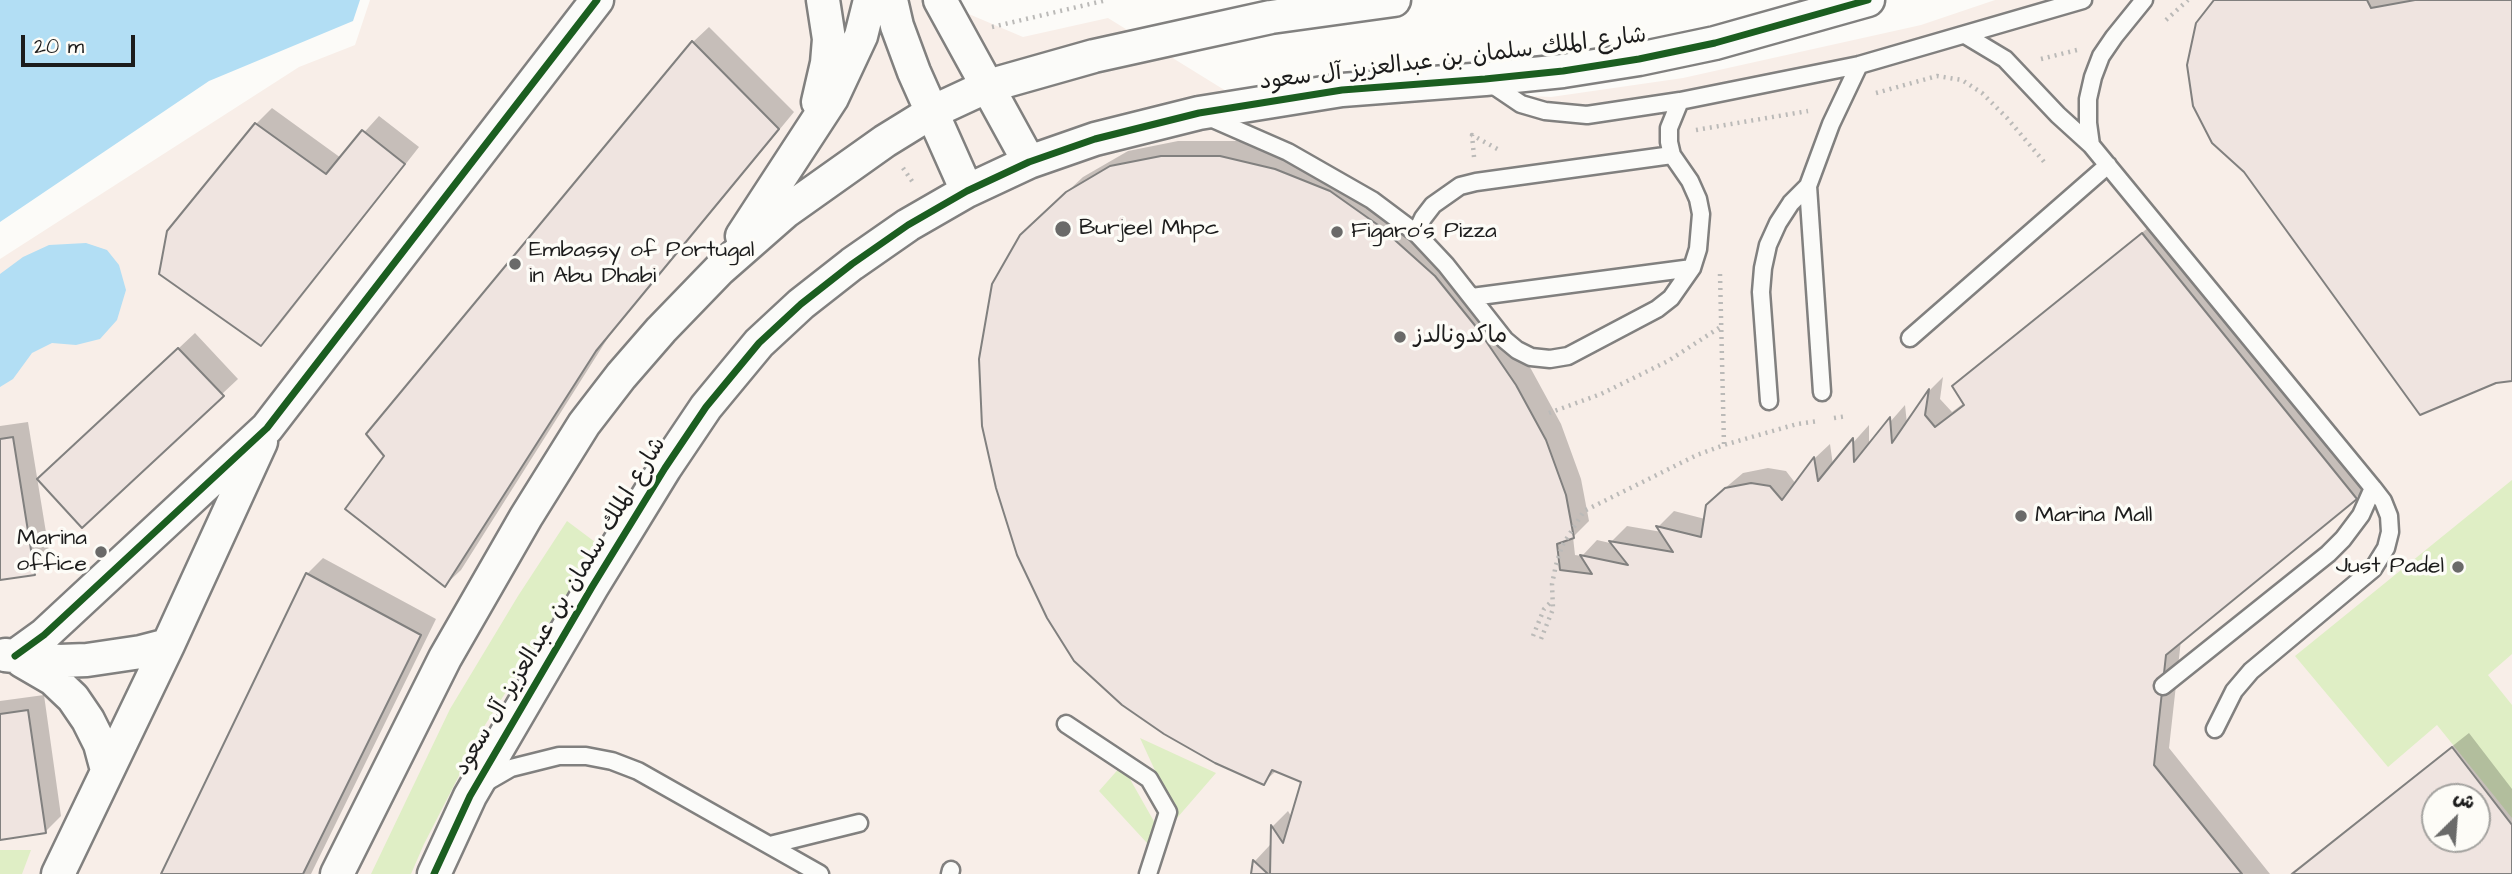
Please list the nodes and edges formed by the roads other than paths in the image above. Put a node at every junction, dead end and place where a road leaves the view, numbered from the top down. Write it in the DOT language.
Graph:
graph roads {
  1 [pos="597,0"];
  2 [pos="823,0"];
  3 [pos="870,0"];
  4 [pos="891,0"];
  5 [pos="940,0"];
  6 [pos="1394,0"];
  7 [pos="1868,0"];
  8 [pos="2082,0"];
  9 [pos="2144,0"];
  10 [pos="1965,34"];
  11 [pos="1859,65"];
  12 [pos="1485,79"];
  13 [pos="988,86"];
  14 [pos="1680,101"];
  15 [pos="932,112"];
  16 [pos="1199,113"];
  17 [pos="814,128"];
  18 [pos="2091,145"];
  19 [pos="1672,155"];
  20 [pos="1029,162"];
  21 [pos="2108,165"];
  22 [pos="1808,186"];
  23 [pos="967,191"];
  24 [pos="1416,233"];
  25 [pos="1692,268"];
  26 [pos="720,269"];
  27 [pos="1472,297"];
  28 [pos="1910,338"];
  29 [pos="1822,392"];
  30 [pos="1769,401"];
  31 [pos="267,428"];
  32 [pos="2373,488"];
  33 [pos="168,645"];
  34 [pos="7,655"];
  35 [pos="2163,686"];
  36 [pos="1066,724"];
  37 [pos="2215,729"];
  38 [pos="107,770"];
  39 [pos="470,796"];
  40 [pos="859,823"];
  41 [pos="770,845"];
  42 [pos="58,874"];
  43 [pos="337,874"];
  44 [pos="434,874"];
  45 [pos="820,874"];
  46 [pos="1148,874"];
  1 -- 31 [label="street"];
  2 -- 17 [label="street"];
  3 -- 17 [label="street"];
  4 -- 15 [label="street"];
  5 -- 13 [label="street"];
  6 -- 13 [label="street"];
  7 -- 12 [label="street, شارع الملك سلمان بن عبدالعزيز آل سعود"];
  8 -- 10 [label="lane"];
  9 -- 18 [label="lane"];
  10 -- 11 [label="lane"];
  10 -- 18 [label="lane"];
  11 -- 14 [label="lane"];
  11 -- 22 [label="lane"];
  12 -- 14 [label="lane"];
  12 -- 16 [label="street, شارع الملك سلمان بن عبدالعزيز آل سعود"];
  13 -- 15 [label="street"];
  13 -- 20 [label="street"];
  14 -- 19 [label="lane"];
  15 -- 23 [label="street"];
  15 -- 26 [label="street"];
  16 -- 20 [label="street, شارع الملك سلمان بن عبدالعزيز آل سعود"];
  16 -- 24 [label="lane"];
  17 -- 26 [label="street"];
  18 -- 21 [label="lane"];
  19 -- 24 [label="lane"];
  19 -- 25 [label="lane"];
  20 -- 23 [label="street, شارع الملك سلمان بن عبدالعزيز آل سعود"];
  21 -- 28 [label="lane"];
  21 -- 32 [label="lane"];
  22 -- 29 [label="lane"];
  22 -- 30 [label="lane"];
  23 -- 39 [label="street, شارع الملك سلمان بن عبدالعزيز آل سعود"];
  24 -- 27 [label="lane"];
  25 -- 27 [label="lane"];
  25 -- 27 [label="lane"];
  26 -- 43 [label="street"];
  31 -- 33 [label="street"];
  31 -- 34 [label="street"];
  32 -- 35 [label="lane"];
  32 -- 37 [label="lane"];
  33 -- 34 [label="street"];
  33 -- 38 [label="street"];
  34 -- 38 [label="street"];
  36 -- 46 [label="lane"];
  38 -- 42 [label="street"];
  39 -- 41 [label="lane"];
  39 -- 44 [label="street, شارع الملك سلمان بن عبدالعزيز آل سعود"];
  40 -- 41 [label="lane"];
  41 -- 45 [label="lane"];
}
